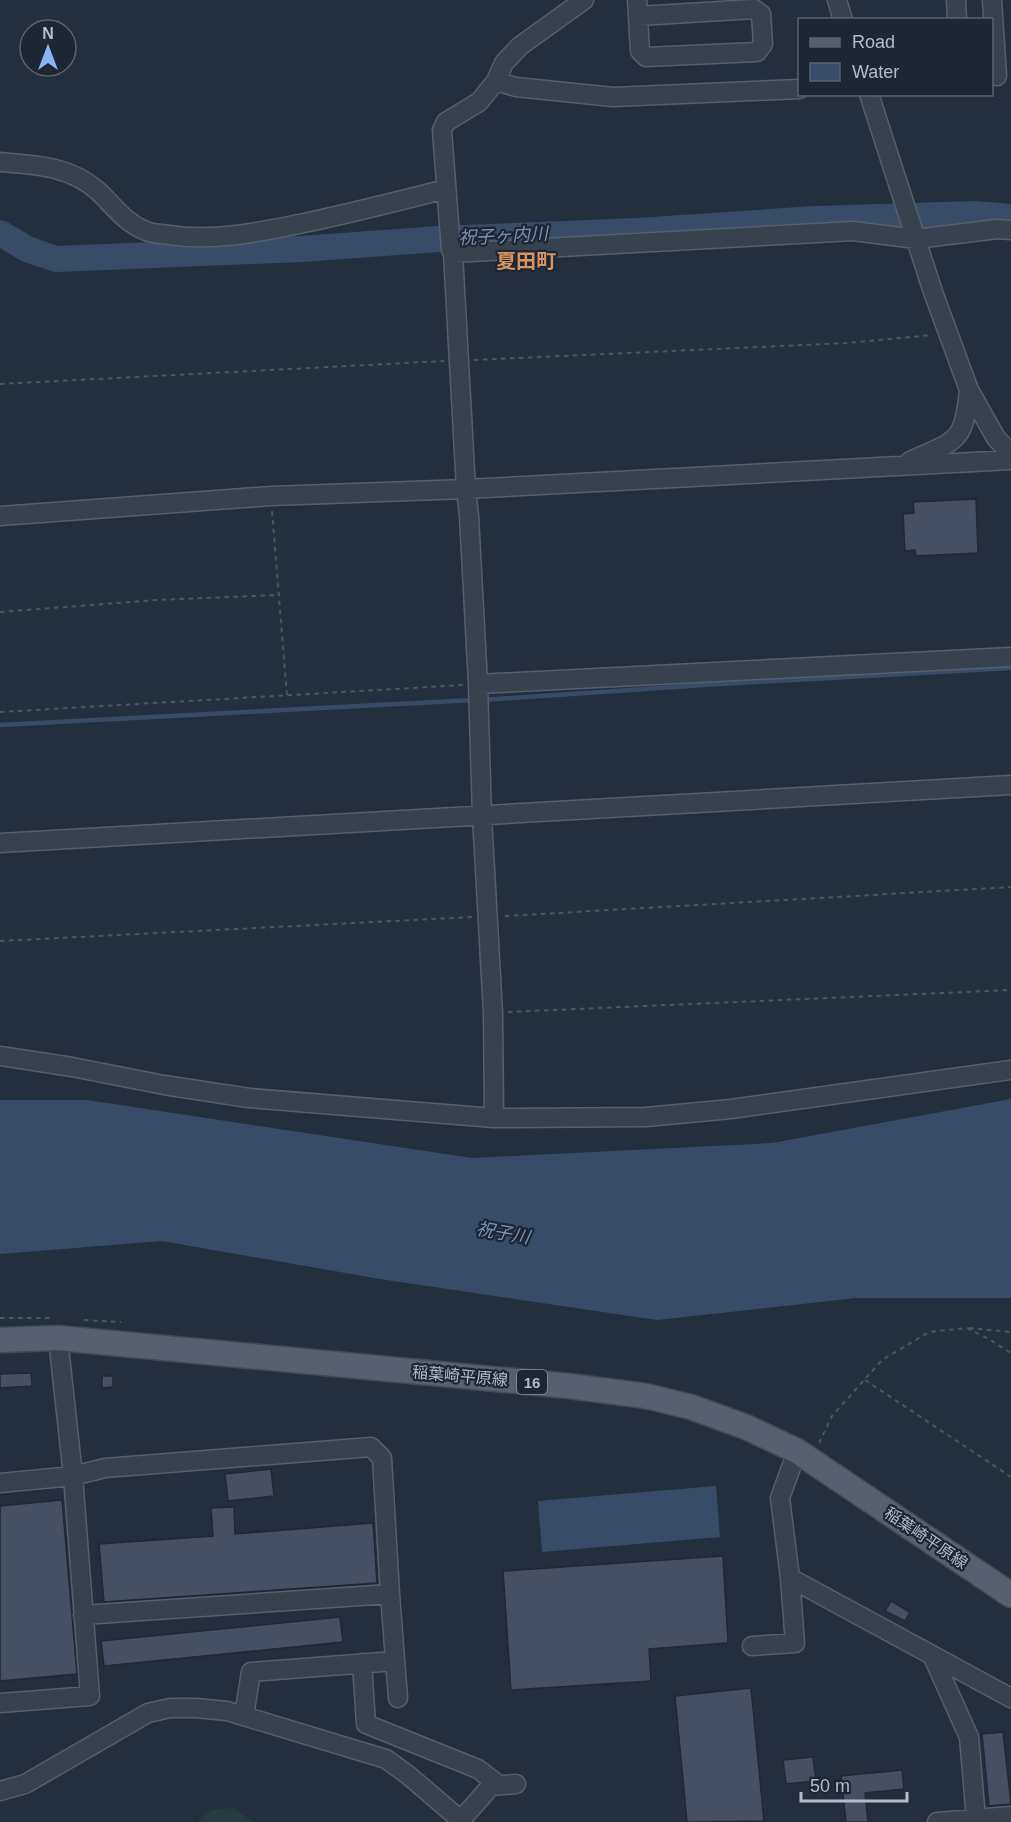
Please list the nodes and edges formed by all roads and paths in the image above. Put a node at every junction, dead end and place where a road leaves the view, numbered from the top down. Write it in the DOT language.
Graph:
graph roads {
  1 [pos="584,0"];
  2 [pos="837,0"];
  3 [pos="992,0"];
  4 [pos="638,8"];
  5 [pos="842,18"];
  6 [pos="1000,76"];
  7 [pos="496,81"];
  8 [pos="798,89"];
  9 [pos="870,96"];
  10 [pos="0,162"];
  11 [pos="446,189"];
  12 [pos="1011,230"];
  13 [pos="916,236"];
  14 [pos="452,251"];
  15 [pos="947,334"];
  16 [pos="460,361"];
  17 [pos="0,384"];
  18 [pos="969,390"];
  19 [pos="1011,454"];
  20 [pos="1011,460"];
  21 [pos="903,465"];
  22 [pos="466,489"];
  23 [pos="271,496"];
  24 [pos="0,516"];
  25 [pos="278,595"];
  26 [pos="0,612"];
  27 [pos="1011,657"];
  28 [pos="478,687"];
  29 [pos="287,696"];
  30 [pos="0,712"];
  31 [pos="1011,785"];
  32 [pos="482,816"];
  33 [pos="0,843"];
  34 [pos="1011,887"];
  35 [pos="488,917"];
  36 [pos="0,941"];
  37 [pos="1011,990"];
  38 [pos="493,1013"];
  39 [pos="0,1056"];
  40 [pos="1011,1070"];
  41 [pos="494,1118"];
  42 [pos="967,1328"];
  43 [pos="1011,1332"];
  44 [pos="58,1338"];
  45 [pos="0,1340"];
  46 [pos="1011,1353"];
  47 [pos="865,1380"];
  48 [pos="804,1455"];
  49 [pos="74,1476"];
  50 [pos="1011,1478"];
  51 [pos="0,1483"];
  52 [pos="790,1578"];
  53 [pos="390,1594"];
  54 [pos="1011,1595"];
  55 [pos="83,1615"];
  56 [pos="752,1646"];
  57 [pos="932,1655"];
  58 [pos="395,1661"];
  59 [pos="362,1664"];
  60 [pos="398,1698"];
  61 [pos="1011,1698"];
  62 [pos="0,1703"];
  63 [pos="244,1716"];
  64 [pos="0,1791"];
  65 [pos="1011,1816"];
  66 [pos="983,1820"];
  67 [pos="462,1821"];
  68 [pos="937,1822"];
  1 -- 7 [label="street"];
  2 -- 5 [label="street"];
  3 -- 6 [label="street"];
  4 -- 4 [label="street"];
  7 -- 8 [label="street"];
  7 -- 11 [label="street"];
  9 -- 13 [label="street"];
  10 -- 11 [label="street"];
  11 -- 14 [label="street"];
  12 -- 13 [label="street"];
  13 -- 14 [label="street"];
  13 -- 15 [label="street"];
  14 -- 16 [label="street"];
  15 -- 16 [label="path"];
  15 -- 18 [label="street"];
  16 -- 17 [label="path"];
  16 -- 22 [label="street"];
  18 -- 19 [label="street"];
  18 -- 21 [label="street"];
  20 -- 21 [label="street"];
  21 -- 22 [label="street"];
  22 -- 23 [label="street"];
  22 -- 28 [label="street"];
  23 -- 24 [label="street"];
  23 -- 25 [label="path"];
  25 -- 26 [label="path"];
  25 -- 29 [label="path"];
  27 -- 28 [label="street"];
  28 -- 29 [label="path"];
  28 -- 32 [label="street"];
  29 -- 30 [label="path"];
  31 -- 32 [label="street"];
  32 -- 33 [label="street"];
  32 -- 35 [label="street"];
  34 -- 35 [label="path"];
  35 -- 36 [label="path"];
  35 -- 38 [label="street"];
  37 -- 38 [label="path"];
  38 -- 41 [label="street"];
  39 -- 41 [label="street"];
  40 -- 41 [label="street"];
  42 -- 43 [label="path"];
  42 -- 46 [label="path"];
  42 -- 47 [label="path"];
  44 -- 45 [label="main road, 稲葉崎平原線 / 16"];
  44 -- 48 [label="main road, 稲葉崎平原線 / 16"];
  44 -- 49 [label="street"];
  47 -- 48 [label="path"];
  47 -- 50 [label="path"];
  48 -- 52 [label="street"];
  48 -- 54 [label="main road, 稲葉崎平原線 / 16"];
  49 -- 51 [label="street"];
  49 -- 53 [label="street"];
  49 -- 55 [label="street"];
  52 -- 56 [label="street"];
  52 -- 57 [label="street"];
  53 -- 55 [label="street"];
  53 -- 58 [label="street"];
  55 -- 62 [label="street"];
  57 -- 61 [label="street"];
  57 -- 66 [label="street"];
  58 -- 59 [label="street"];
  58 -- 60 [label="street"];
  59 -- 63 [label="street"];
  59 -- 67 [label="street"];
  63 -- 64 [label="street"];
  63 -- 67 [label="street"];
  65 -- 66 [label="street"];
  66 -- 68 [label="street"];
}
